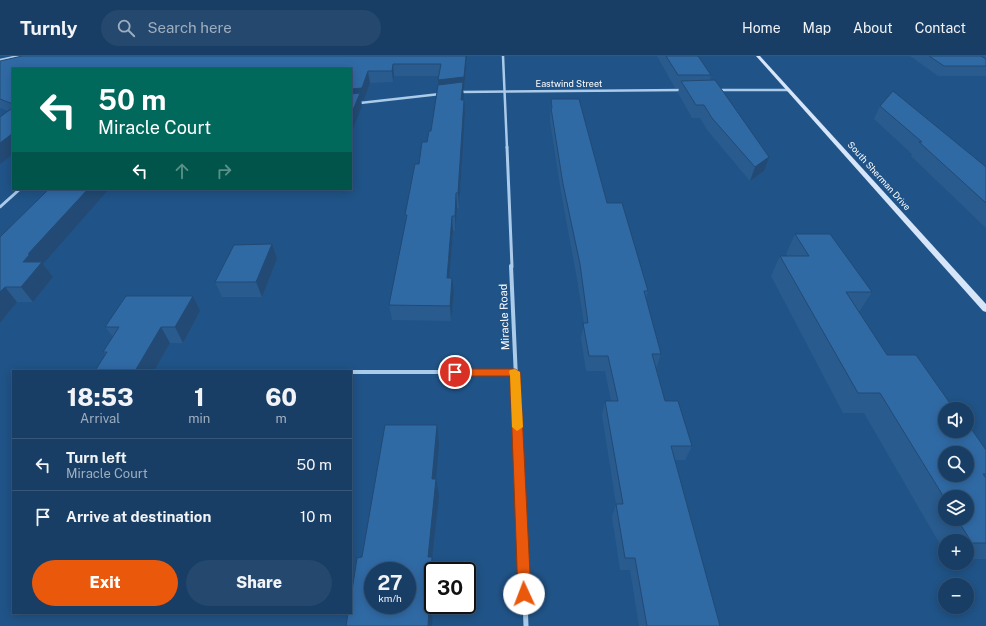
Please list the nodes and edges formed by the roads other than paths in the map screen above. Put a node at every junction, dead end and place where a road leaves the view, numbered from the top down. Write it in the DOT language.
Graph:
graph roads {
  1 [pos="17,56"];
  2 [pos="503,56"];
  3 [pos="758,56"];
  4 [pos="0,60"];
  5 [pos="688,90"];
  6 [pos="711,90"];
  7 [pos="788,90"];
  8 [pos="504,91"];
  9 [pos="457,92"];
  10 [pos="447,93"];
  11 [pos="352,104"];
  12 [pos="19,190"];
  13 [pos="0,207"];
  14 [pos="986,309"];
  15 [pos="352,372"];
  16 [pos="515,372"];
  17 [pos="526,626"];
  1 -- 4 [label="street"];
  2 -- 8 [label="street, Miracle Road"];
  3 -- 7 [label="street, South Sherman Drive"];
  5 -- 8 [label="street, Eastwind Street"];
  6 -- 7 [label="street"];
  7 -- 14 [label="street, South Sherman Drive"];
  8 -- 9 [label="street, Eastwind Street"];
  8 -- 16 [label="street, Miracle Road"];
  10 -- 11 [label="street"];
  12 -- 13 [label="street"];
  15 -- 16 [label="street"];
  16 -- 17 [label="street, Miracle Road"];
}
